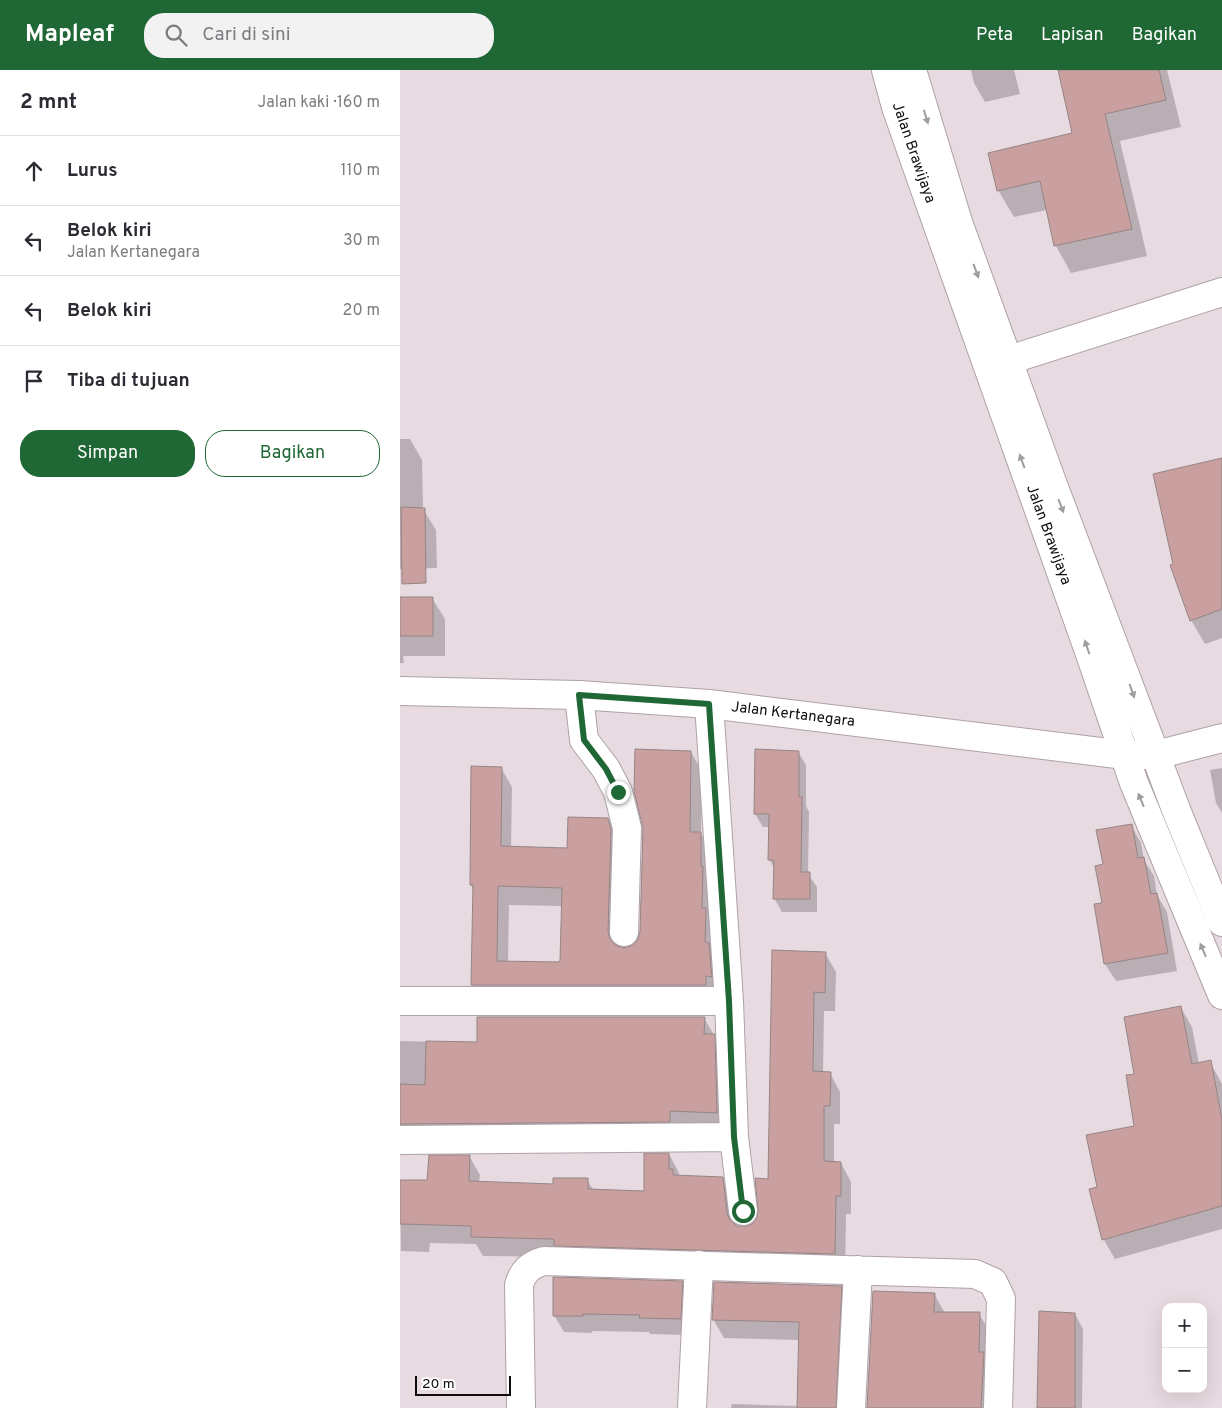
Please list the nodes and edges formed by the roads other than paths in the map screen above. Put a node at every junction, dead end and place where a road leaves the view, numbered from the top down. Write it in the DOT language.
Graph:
graph roads {
  1 [pos="886,70"];
  2 [pos="912,70"];
  3 [pos="1222,292"];
  4 [pos="1009,360"];
  5 [pos="400,691"];
  6 [pos="579,695"];
  7 [pos="709,704"];
  8 [pos="1222,738"];
  9 [pos="1125,755"];
  10 [pos="1156,755"];
  11 [pos="1222,922"];
  12 [pos="624,932"];
  13 [pos="1222,995"];
  14 [pos="400,1001"];
  15 [pos="729,1001"];
  16 [pos="734,1137"];
  17 [pos="400,1140"];
  18 [pos="743,1211"];
  19 [pos="699,1266"];
  20 [pos="858,1270"];
  21 [pos="521,1408"];
  22 [pos="692,1408"];
  23 [pos="851,1408"];
  24 [pos="998,1408"];
  9 -- 1 [label="main road, Jalan Brawijaya, one-way"];
  2 -- 4 [label="main road, Jalan Brawijaya, one-way"];
  3 -- 4 [label="main road"];
  4 -- 10 [label="main road, Jalan Brawijaya, one-way"];
  5 -- 6 [label="main road, Jalan Kertanegara"];
  6 -- 7 [label="main road, Jalan Kertanegara"];
  6 -- 12 [label="main road"];
  7 -- 9 [label="main road, Jalan Kertanegara"];
  7 -- 15 [label="main road"];
  8 -- 10 [label="main road, Jalan Kertanegara"];
  9 -- 10 [label="main road, Jalan Kertanegara"];
  13 -- 9 [label="main road, Jalan Brawijaya, one-way"];
  10 -- 11 [label="main road, Jalan Brawijaya"];
  14 -- 15 [label="main road"];
  15 -- 16 [label="main road"];
  16 -- 17 [label="main road"];
  16 -- 18 [label="main road"];
  19 -- 20 [label="main road"];
  19 -- 21 [label="main road"];
  19 -- 22 [label="main road"];
  20 -- 23 [label="main road"];
  20 -- 24 [label="main road"];
}
